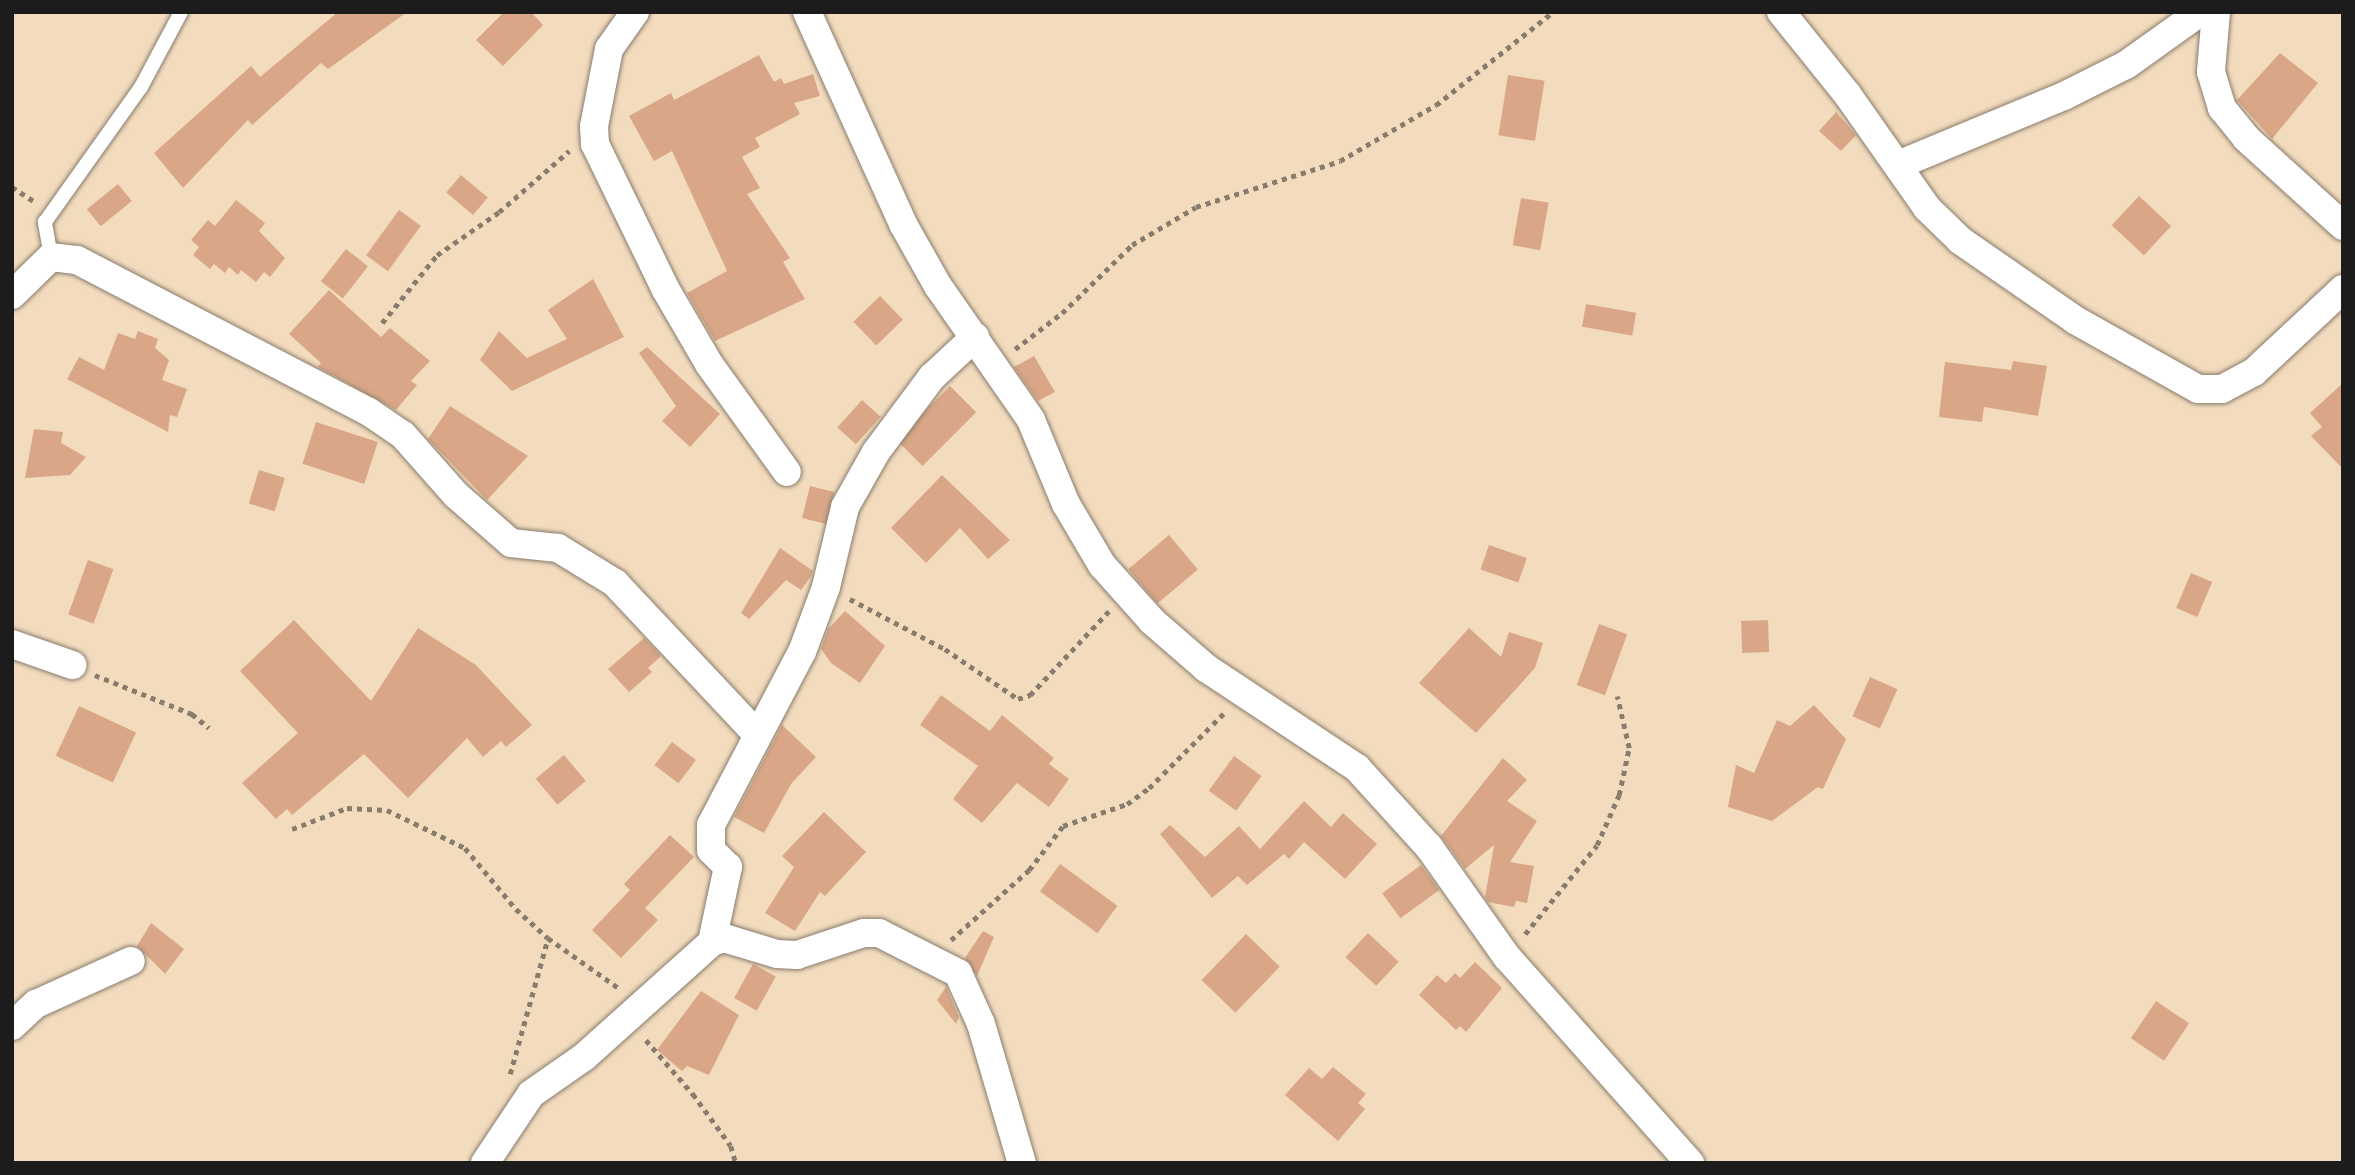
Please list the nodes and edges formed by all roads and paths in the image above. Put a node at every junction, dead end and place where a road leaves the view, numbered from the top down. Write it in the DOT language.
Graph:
graph roads {
  1 [pos="181,12"];
  2 [pos="635,12"];
  3 [pos="807,12"];
  4 [pos="1553,12"];
  5 [pos="1781,12"];
  6 [pos="2200,12"];
  7 [pos="2216,12"];
  8 [pos="594,126"];
  9 [pos="1898,165"];
  10 [pos="2343,226"];
  11 [pos="51,257"];
  12 [pos="2343,289"];
  13 [pos="12,295"];
  14 [pos="382,323"];
  15 [pos="975,337"];
  16 [pos="995,364"];
  17 [pos="788,472"];
  18 [pos="826,587"];
  19 [pos="1127,593"];
  20 [pos="12,644"];
  21 [pos="72,665"];
  22 [pos="1241,695"];
  23 [pos="1618,696"];
  24 [pos="209,728"];
  25 [pos="757,734"];
  26 [pos="292,829"];
  27 [pos="548,939"];
  28 [pos="712,942"];
  29 [pos="1507,957"];
  30 [pos="930,960"];
  31 [pos="131,961"];
  32 [pos="636,1009"];
  33 [pos="12,1026"];
  34 [pos="507,1084"];
  35 [pos="485,1163"];
  36 [pos="736,1163"];
  37 [pos="1023,1163"];
  38 [pos="1690,1163"];
  1 -- 11 [label="lane"];
  2 -- 8 [label="street"];
  3 -- 15 [label="street"];
  4 -- 16 [label="path"];
  5 -- 9 [label="street"];
  6 -- 9 [label="street"];
  7 -- 10 [label="street"];
  8 -- 14 [label="path"];
  8 -- 17 [label="street"];
  9 -- 12 [label="street"];
  11 -- 13 [label="street"];
  11 -- 25 [label="street"];
  15 -- 16 [label="street"];
  15 -- 18 [label="street"];
  16 -- 19 [label="street"];
  18 -- 19 [label="path"];
  18 -- 25 [label="street"];
  19 -- 22 [label="street"];
  20 -- 21 [label="street"];
  21 -- 24 [label="path"];
  22 -- 29 [label="street"];
  22 -- 30 [label="path"];
  23 -- 29 [label="path"];
  25 -- 28 [label="street"];
  26 -- 27 [label="path"];
  27 -- 32 [label="path"];
  27 -- 34 [label="path"];
  28 -- 30 [label="street"];
  28 -- 32 [label="street"];
  29 -- 38 [label="street"];
  30 -- 37 [label="street"];
  31 -- 33 [label="street"];
  32 -- 35 [label="street"];
  32 -- 36 [label="path"];
}
